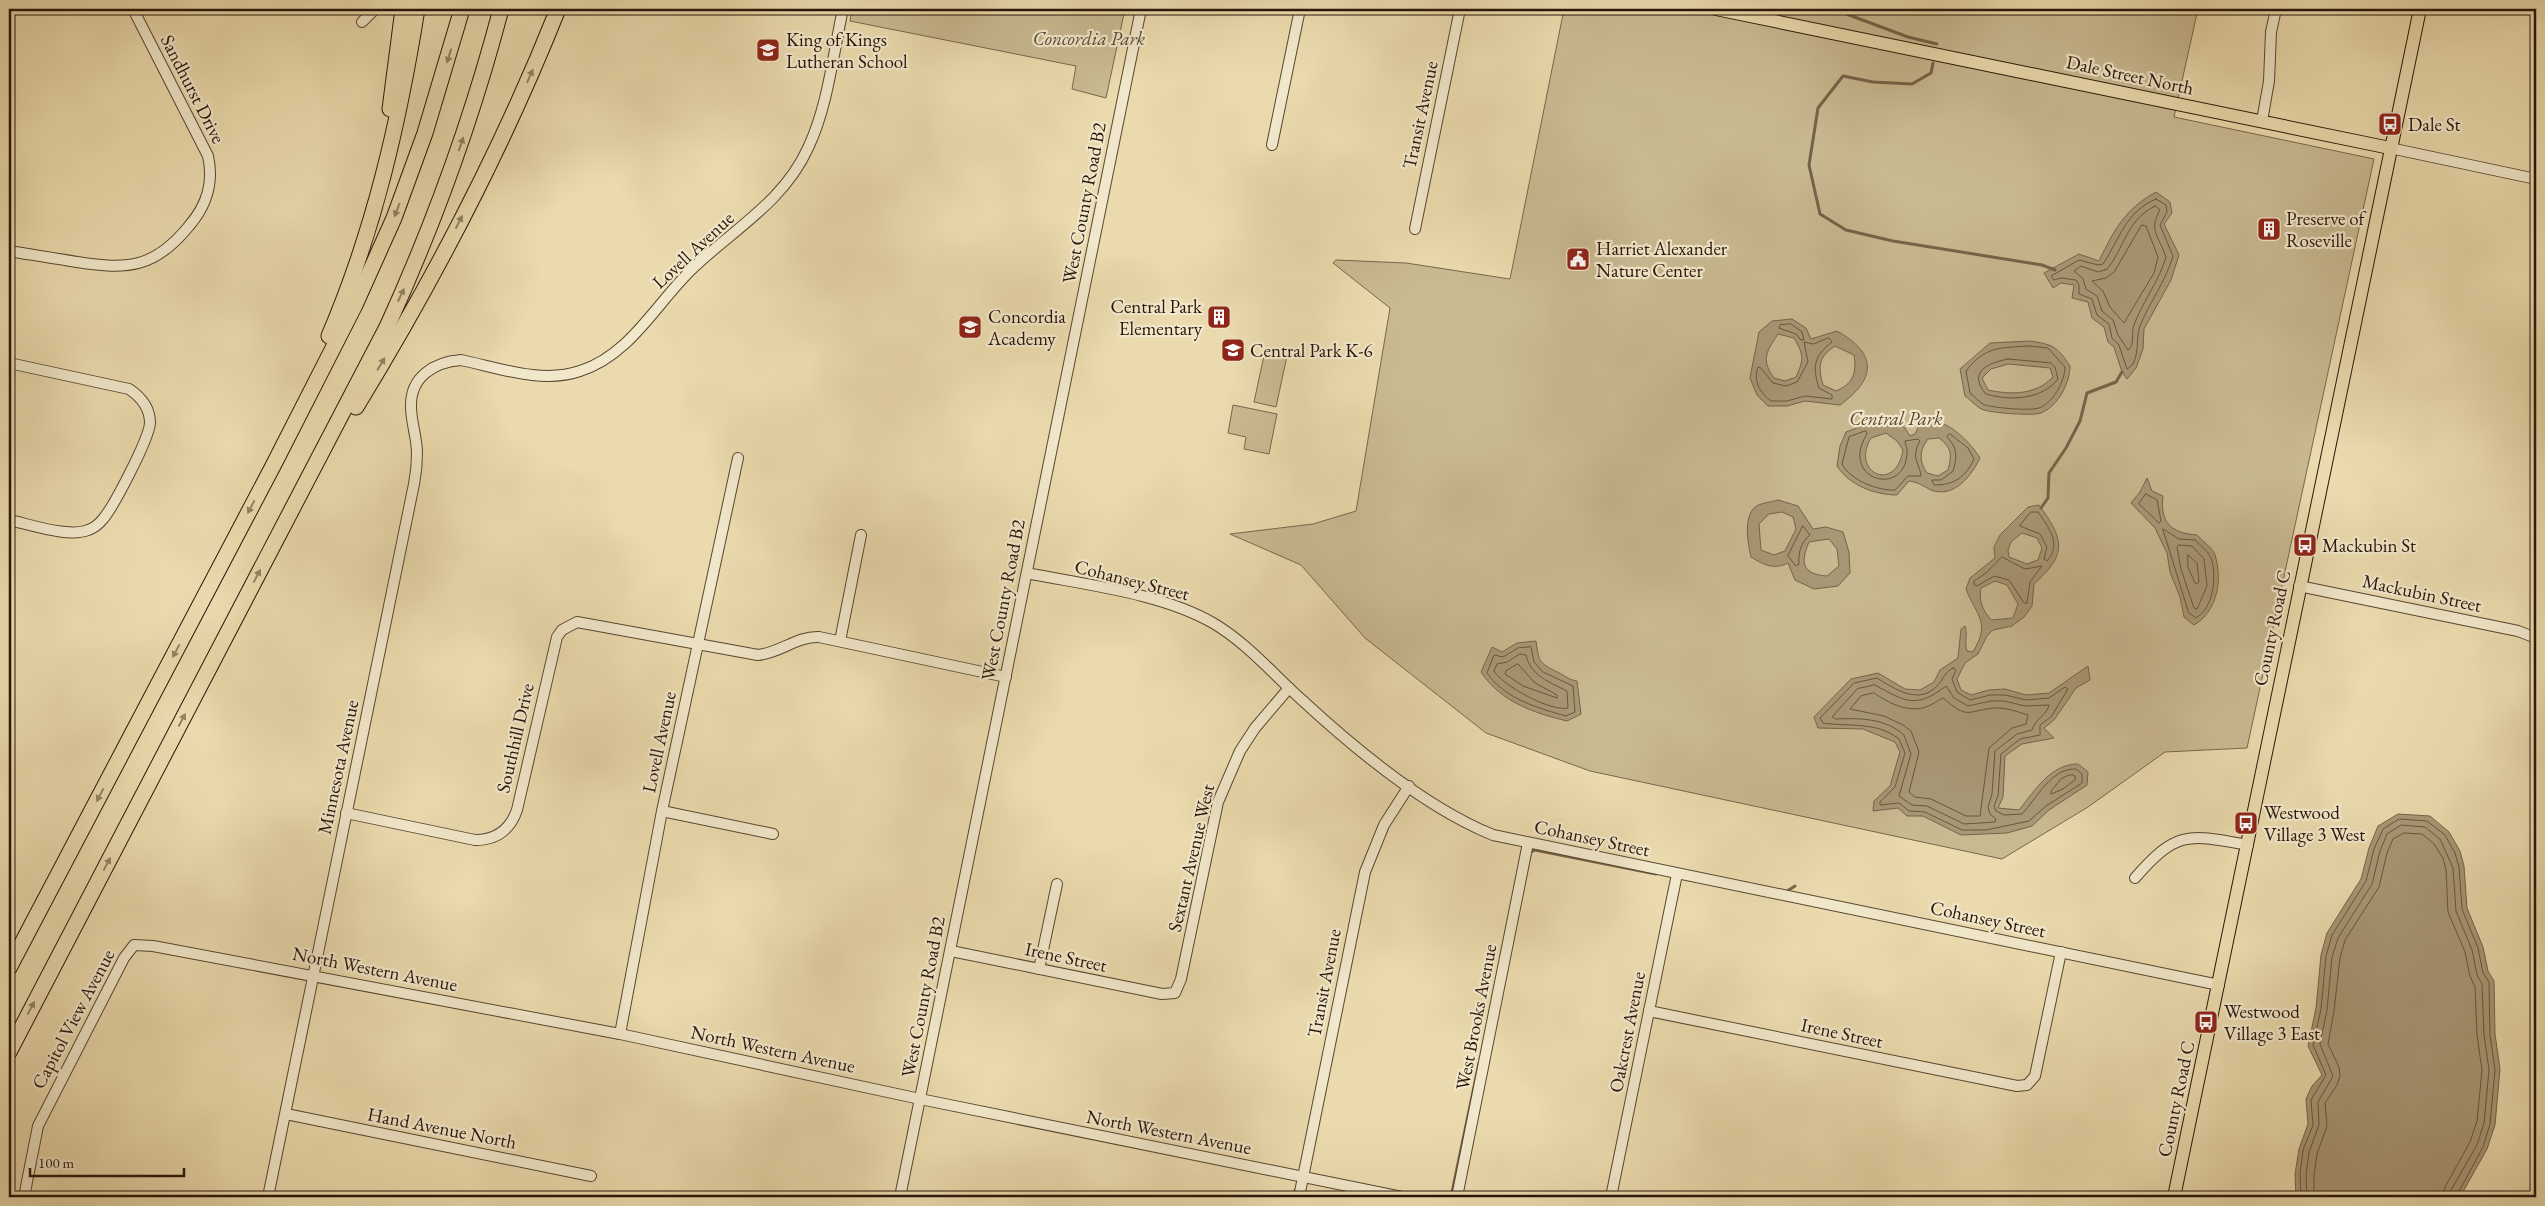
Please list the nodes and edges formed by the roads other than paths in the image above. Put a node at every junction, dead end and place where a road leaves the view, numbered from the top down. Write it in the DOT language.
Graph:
graph roads {
  1 [pos="133,9"];
  2 [pos="375,9"];
  3 [pos="403,9"];
  4 [pos="417,9"];
  5 [pos="462,9"];
  6 [pos="501,9"];
  7 [pos="558,9"];
  8 [pos="843,9"];
  9 [pos="1141,9"];
  10 [pos="1300,9"];
  11 [pos="1460,9"];
  12 [pos="1716,9"];
  13 [pos="2276,9"];
  14 [pos="2420,9"];
  15 [pos="362,22"];
  16 [pos="2262,121"];
  17 [pos="1272,145"];
  18 [pos="2390,148"];
  19 [pos="384,166"];
  20 [pos="2536,179"];
  21 [pos="1415,229"];
  22 [pos="9,252"];
  23 [pos="449,361"];
  24 [pos="9,363"];
  25 [pos="738,458"];
  26 [pos="274,464"];
  27 [pos="308,479"];
  28 [pos="9,520"];
  29 [pos="861,534"];
  30 [pos="1027,573"];
  31 [pos="2300,586"];
  32 [pos="2536,638"];
  33 [pos="840,641"];
  34 [pos="698,645"];
  35 [pos="1006,676"];
  36 [pos="1289,688"];
  37 [pos="1409,786"];
  38 [pos="662,811"];
  39 [pos="346,813"];
  40 [pos="773,834"];
  41 [pos="1528,843"];
  42 [pos="2248,845"];
  43 [pos="1677,874"];
  44 [pos="2135,878"];
  45 [pos="1057,884"];
  46 [pos="134,945"];
  47 [pos="950,950"];
  48 [pos="2061,952"];
  49 [pos="9,968"];
  50 [pos="1039,969"];
  51 [pos="314,975"];
  52 [pos="2219,985"];
  53 [pos="1175,993"];
  54 [pos="1649,1011"];
  55 [pos="620,1034"];
  56 [pos="9,1052"];
  57 [pos="920,1099"];
  58 [pos="286,1114"];
  59 [pos="591,1176"];
  60 [pos="1303,1177"];
  61 [pos="24,1197"];
  62 [pos="268,1197"];
  63 [pos="900,1197"];
  64 [pos="1299,1197"];
  65 [pos="1402,1197"];
  66 [pos="1457,1197"];
  67 [pos="1611,1197"];
  68 [pos="2174,1197"];
  1 -- 22 [label="street, Sandhurst Drive"];
  2 -- 15 [label="street"];
  3 -- 19 [label="highway"];
  4 -- 19 [label="highway"];
  5 -- 26 [label="highway, one-way"];
  27 -- 6 [label="highway, one-way"];
  27 -- 7 [label="highway, one-way"];
  8 -- 23 [label="street, Lovell Avenue"];
  9 -- 30 [label="street, West County Road B2"];
  10 -- 17 [label="street"];
  11 -- 21 [label="street, Transit Avenue"];
  12 -- 16 [label="main road, Dale Street North"];
  13 -- 16 [label="street"];
  14 -- 18 [label="main road, County Road C"];
  16 -- 18 [label="main road, Dale Street North"];
  18 -- 20 [label="street, Dale Street North"];
  18 -- 31 [label="main road, County Road C"];
  19 -- 26 [label="highway"];
  23 -- 39 [label="street, Minnesota Avenue"];
  24 -- 28 [label="street"];
  25 -- 34 [label="street, Lovell Avenue"];
  26 -- 49 [label="highway, one-way"];
  56 -- 27 [label="highway, one-way"];
  29 -- 33 [label="street"];
  30 -- 35 [label="street, West County Road B2"];
  30 -- 36 [label="street, Cohansey Street"];
  31 -- 32 [label="street, Mackubin Street"];
  31 -- 42 [label="main road, County Road C"];
  33 -- 34 [label="street"];
  33 -- 35 [label="street"];
  34 -- 38 [label="street, Lovell Avenue"];
  34 -- 39 [label="street, Southhill Drive"];
  35 -- 47 [label="street, West County Road B2"];
  36 -- 37 [label="street, Cohansey Street"];
  36 -- 53 [label="street, Sextant Avenue West"];
  37 -- 41 [label="street, Cohansey Street"];
  37 -- 60 [label="street, Transit Avenue"];
  38 -- 40 [label="street"];
  38 -- 55 [label="street, Lovell Avenue"];
  39 -- 51 [label="street, Minnesota Avenue"];
  41 -- 43 [label="street, Cohansey Street"];
  41 -- 66 [label="street, West Brooks Avenue"];
  42 -- 44 [label="street"];
  42 -- 52 [label="main road, County Road C"];
  43 -- 48 [label="street, Cohansey Street"];
  43 -- 54 [label="street, Oakcrest Avenue"];
  45 -- 50 [label="street"];
  46 -- 51 [label="street, North Western Avenue"];
  46 -- 61 [label="street, Capitol View Avenue"];
  47 -- 50 [label="street, Irene Street"];
  47 -- 57 [label="street, West County Road B2"];
  48 -- 52 [label="street, Cohansey Street"];
  48 -- 54 [label="street, Irene Street"];
  50 -- 53 [label="street, Irene Street"];
  51 -- 55 [label="street, North Western Avenue"];
  51 -- 58 [label="street, Minnesota Avenue"];
  52 -- 68 [label="main road, County Road C"];
  54 -- 67 [label="street, Oakcrest Avenue"];
  55 -- 57 [label="street, North Western Avenue"];
  57 -- 60 [label="street, North Western Avenue"];
  57 -- 63 [label="street, West County Road B2"];
  58 -- 59 [label="street, Hand Avenue North"];
  58 -- 62 [label="street, Minnesota Avenue"];
  60 -- 64 [label="street, Transit Avenue"];
  60 -- 65 [label="street, North Western Avenue"];
}
